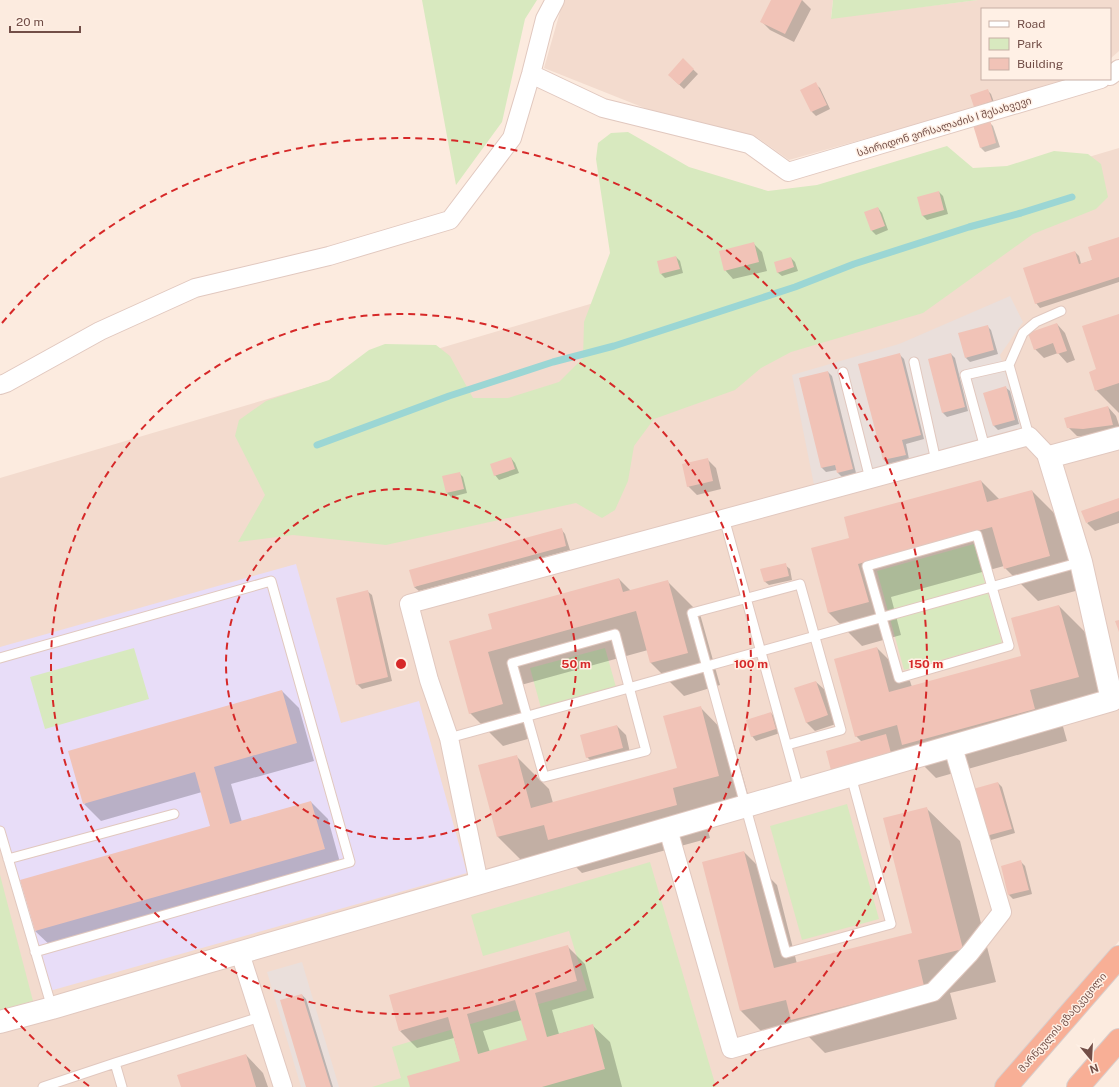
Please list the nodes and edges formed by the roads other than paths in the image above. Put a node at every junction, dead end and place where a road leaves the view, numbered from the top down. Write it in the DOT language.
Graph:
graph roads {
  1 [pos="555,0"];
  2 [pos="1119,69"];
  3 [pos="531,74"];
  4 [pos="1111,75"];
  5 [pos="1098,80"];
  6 [pos="1061,311"];
  7 [pos="914,362"];
  8 [pos="1009,365"];
  9 [pos="843,372"];
  10 [pos="0,385"];
  11 [pos="1029,436"];
  12 [pos="1119,438"];
  13 [pos="985,448"];
  14 [pos="1049,457"];
  15 [pos="936,461"];
  16 [pos="870,479"];
  17 [pos="724,518"];
  18 [pos="1081,562"];
  19 [pos="992,588"];
  20 [pos="746,598"];
  21 [pos="882,618"];
  22 [pos="815,636"];
  23 [pos="760,651"];
  24 [pos="0,658"];
  25 [pos="707,666"];
  26 [pos="630,688"];
  27 [pos="527,716"];
  28 [pos="448,738"];
  29 [pos="787,746"];
  30 [pos="953,747"];
  31 [pos="850,776"];
  32 [pos="799,790"];
  33 [pos="746,806"];
  34 [pos="174,814"];
  35 [pos="668,829"];
  36 [pos="0,831"];
  37 [pos="8,859"];
  38 [pos="479,883"];
  39 [pos="35,952"];
  40 [pos="240,953"];
  41 [pos="1119,957"];
  42 [pos="52,1008"];
  43 [pos="260,1017"];
  44 [pos="0,1022"];
  45 [pos="1119,1040"];
  46 [pos="115,1062"];
  47 [pos="43,1087"];
  48 [pos="122,1087"];
  49 [pos="283,1087"];
  50 [pos="1006,1087"];
  51 [pos="1078,1087"];
  1 -- 3 [label="street"];
  2 -- 4 [label="street"];
  3 -- 5 [label="street, სპირიდონ ვირსალაძის I შესახვევი"];
  3 -- 10 [label="street"];
  6 -- 8 [label="lane"];
  7 -- 15 [label="lane"];
  8 -- 11 [label="lane"];
  8 -- 13 [label="lane"];
  9 -- 16 [label="lane"];
  11 -- 13 [label="street"];
  11 -- 14 [label="street"];
  12 -- 14 [label="street"];
  13 -- 15 [label="street"];
  14 -- 18 [label="street"];
  15 -- 16 [label="street"];
  16 -- 17 [label="street"];
  17 -- 20 [label="lane"];
  17 -- 28 [label="street"];
  18 -- 19 [label="lane"];
  18 -- 30 [label="street"];
  19 -- 21 [label="lane"];
  19 -- 21 [label="lane"];
  19 -- 21 [label="lane"];
  20 -- 22 [label="lane"];
  20 -- 23 [label="lane"];
  20 -- 25 [label="lane"];
  21 -- 22 [label="lane"];
  22 -- 23 [label="lane"];
  22 -- 29 [label="lane"];
  23 -- 25 [label="lane"];
  23 -- 29 [label="lane"];
  24 -- 39 [label="lane"];
  25 -- 26 [label="lane"];
  25 -- 33 [label="lane"];
  26 -- 27 [label="lane"];
  26 -- 27 [label="lane"];
  26 -- 27 [label="lane"];
  27 -- 28 [label="lane"];
  28 -- 38 [label="street"];
  29 -- 32 [label="lane"];
  30 -- 31 [label="street"];
  30 -- 35 [label="street"];
  31 -- 32 [label="street"];
  31 -- 33 [label="lane"];
  32 -- 33 [label="street"];
  33 -- 35 [label="street"];
  34 -- 37 [label="lane"];
  35 -- 38 [label="street"];
  36 -- 37 [label="lane"];
  37 -- 39 [label="lane"];
  38 -- 40 [label="street"];
  39 -- 42 [label="lane"];
  40 -- 42 [label="street"];
  40 -- 43 [label="street"];
  41 -- 50 [label="highway, მარნეულის გზატკეცილი"];
  42 -- 44 [label="street"];
  43 -- 46 [label="lane"];
  43 -- 49 [label="street"];
  45 -- 51 [label="highway"];
  46 -- 47 [label="lane"];
  46 -- 48 [label="lane"];
}
